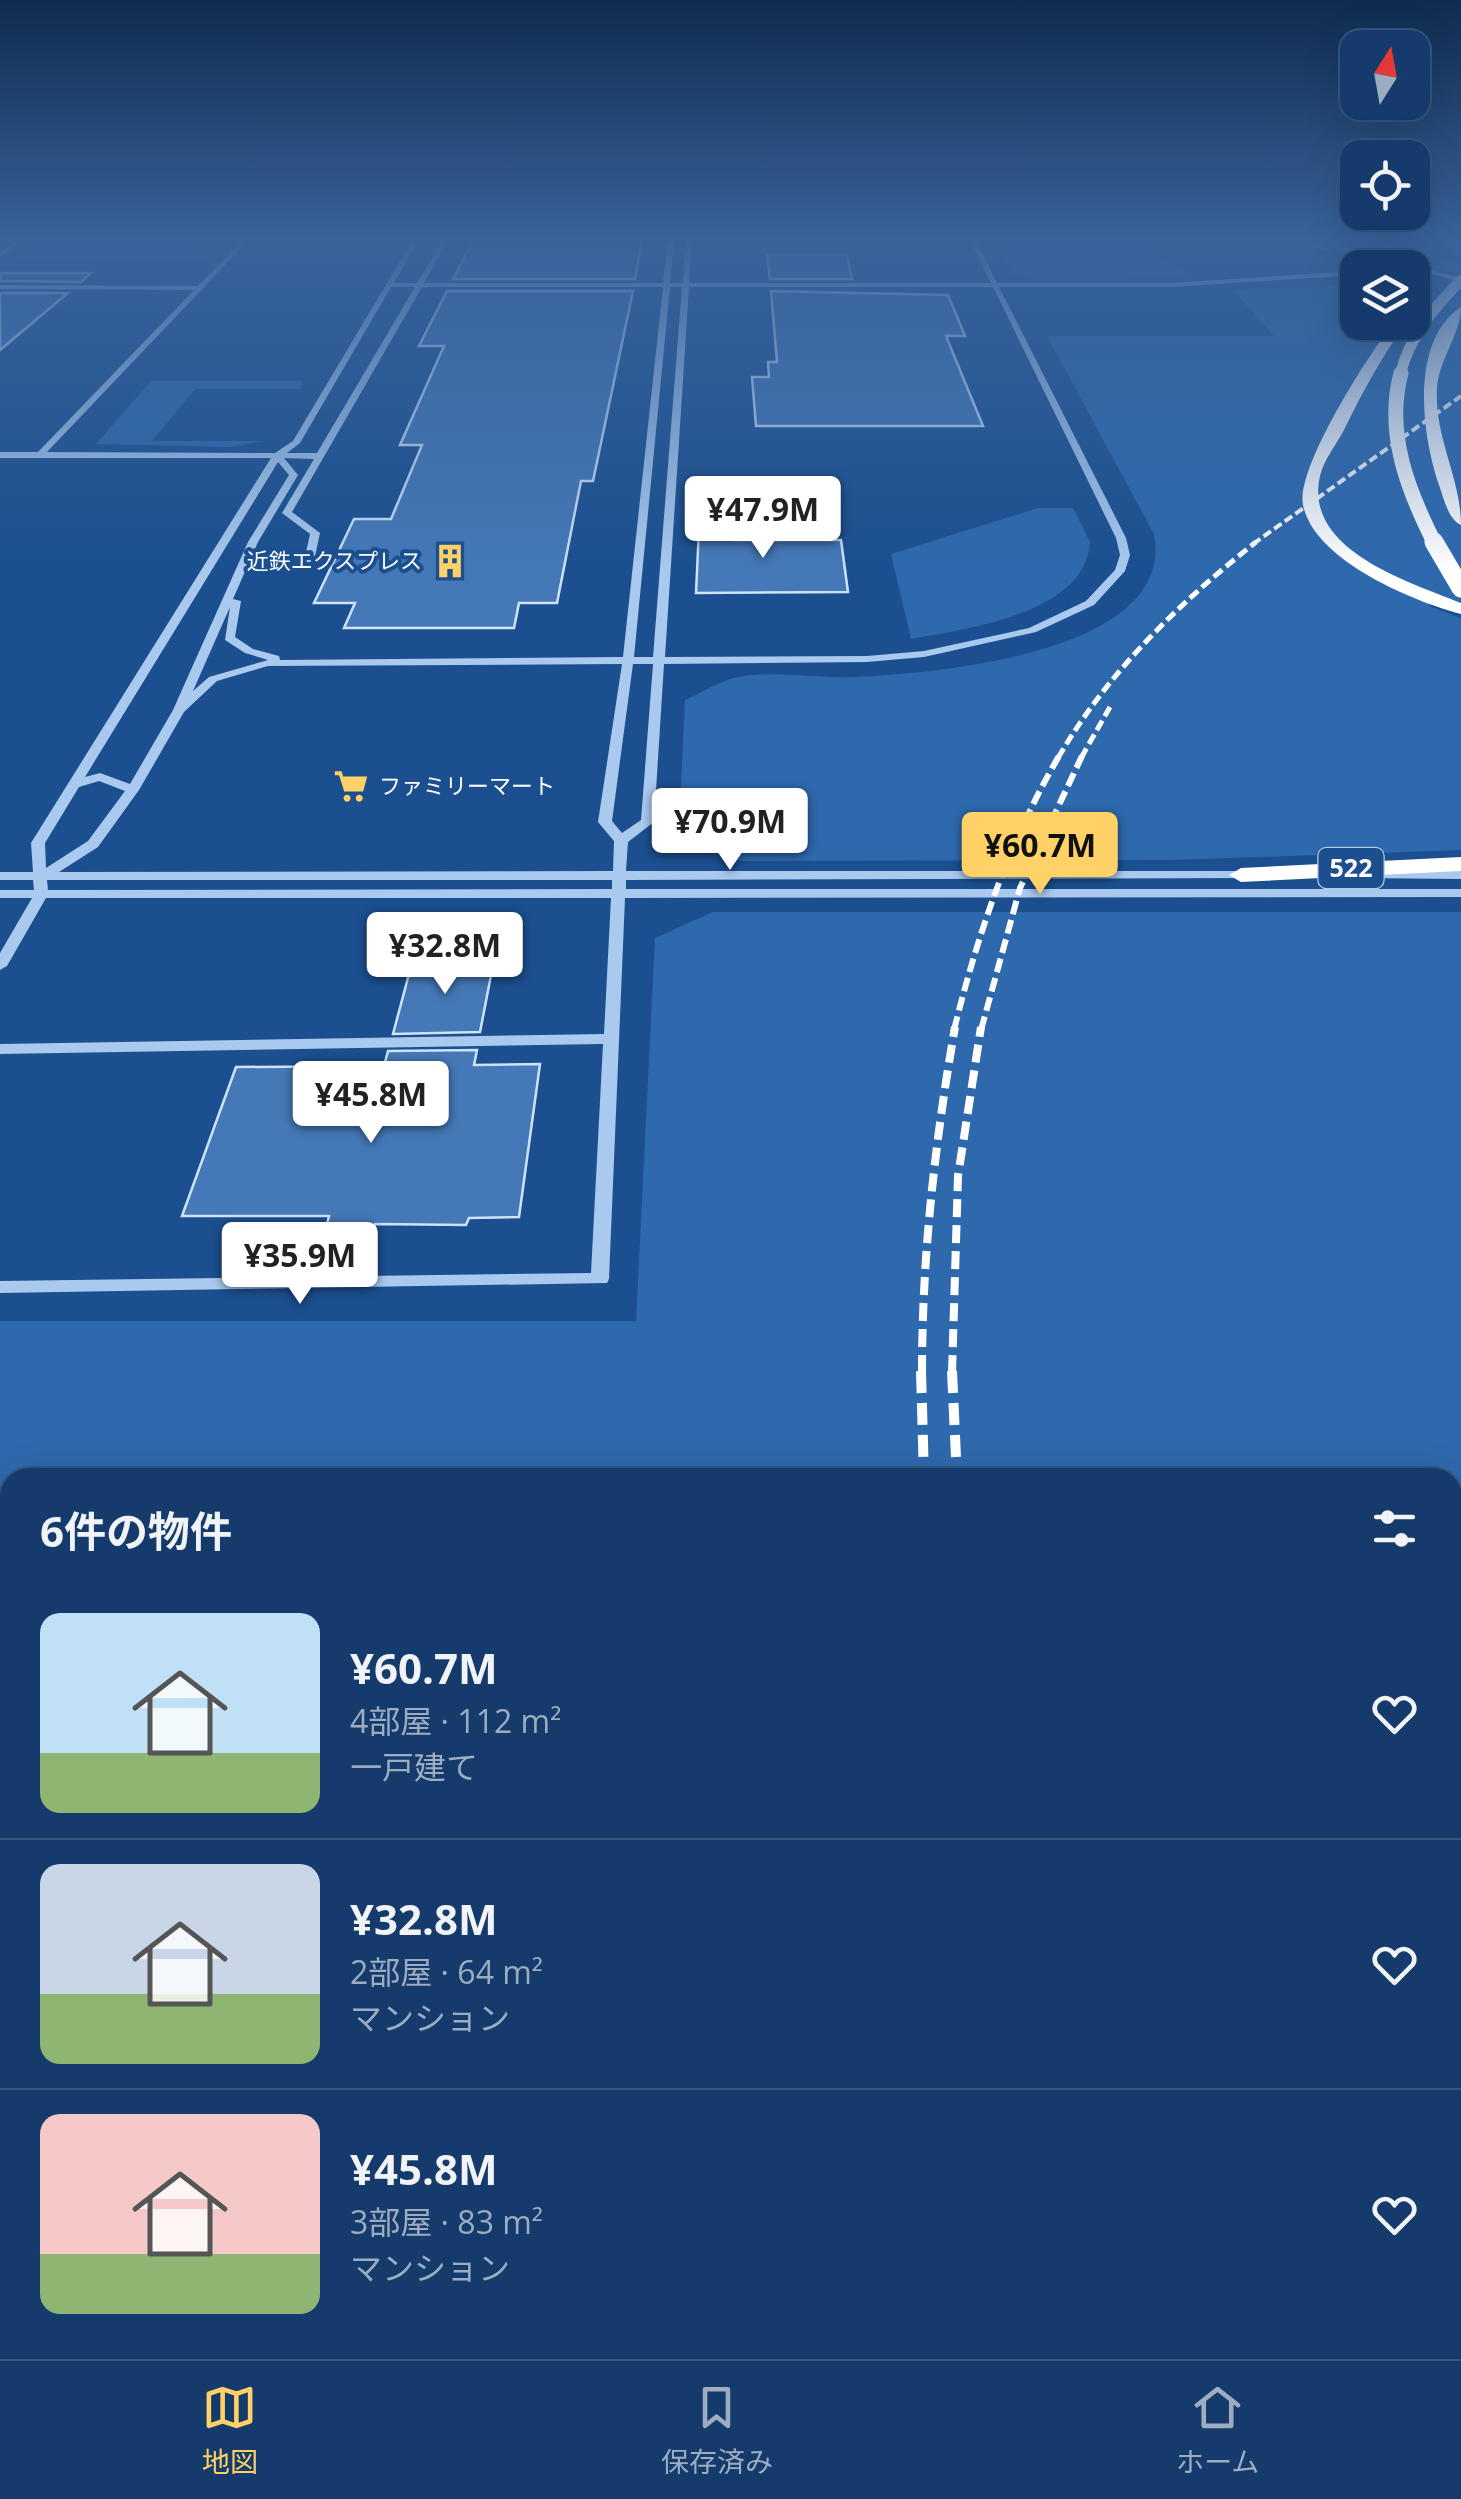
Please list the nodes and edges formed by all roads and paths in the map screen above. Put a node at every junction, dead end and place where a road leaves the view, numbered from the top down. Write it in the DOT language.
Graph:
graph roads {
  1 [pos="140,351"];
  2 [pos="350,351"];
  3 [pos="383,351"];
  4 [pos="658,351"];
  5 [pos="681,351"];
  6 [pos="1027,351"];
  7 [pos="1381,351"];
  8 [pos="1407,351"];
  9 [pos="1439,351"];
  10 [pos="0,455"];
  11 [pos="40,455"];
  12 [pos="277,456"];
  13 [pos="319,456"];
  14 [pos="1461,520"];
  15 [pos="253,542"];
  16 [pos="308,566"];
  17 [pos="1461,588"];
  18 [pos="1461,610"];
  19 [pos="295,660"];
  20 [pos="628,660"];
  21 [pos="658,660"];
  22 [pos="179,710"];
  23 [pos="75,784"];
  24 [pos="133,790"];
  25 [pos="620,840"];
  26 [pos="1461,864"];
  27 [pos="1240,875"];
  28 [pos="1461,875"];
  29 [pos="0,876"];
  30 [pos="43,876"];
  31 [pos="619,877"];
  32 [pos="1461,893"];
  33 [pos="0,894"];
  34 [pos="41,894"];
  35 [pos="619,896"];
  36 [pos="0,966"];
  37 [pos="612,1039"];
  38 [pos="0,1049"];
  39 [pos="0,1286"];
  1 -- 11 [label="street"];
  2 -- 12 [label="street"];
  3 -- 13 [label="street"];
  4 -- 20 [label="street"];
  5 -- 21 [label="street"];
  6 -- 21 [label="street"];
  7 -- 18 [label="highway"];
  8 -- 17 [label="highway, bridge"];
  9 -- 14 [label="highway"];
  10 -- 11 [label="street"];
  11 -- 12 [label="street"];
  12 -- 13 [label="street"];
  12 -- 15 [label="street"];
  12 -- 23 [label="street"];
  13 -- 16 [label="street"];
  15 -- 19 [label="street"];
  15 -- 22 [label="street"];
  19 -- 20 [label="street"];
  19 -- 22 [label="street"];
  20 -- 21 [label="street"];
  20 -- 25 [label="street"];
  21 -- 25 [label="street"];
  22 -- 24 [label="street"];
  23 -- 24 [label="street"];
  23 -- 30 [label="street"];
  24 -- 30 [label="street"];
  25 -- 31 [label="street"];
  26 -- 27 [label="highway, 522"];
  27 -- 28 [label="street"];
  27 -- 31 [label="street"];
  29 -- 30 [label="street"];
  30 -- 31 [label="street"];
  30 -- 34 [label="street"];
  31 -- 35 [label="street"];
  32 -- 35 [label="street"];
  33 -- 34 [label="street"];
  34 -- 35 [label="street"];
  34 -- 36 [label="street"];
  35 -- 37 [label="street"];
  37 -- 38 [label="street"];
  37 -- 39 [label="street"];
}
